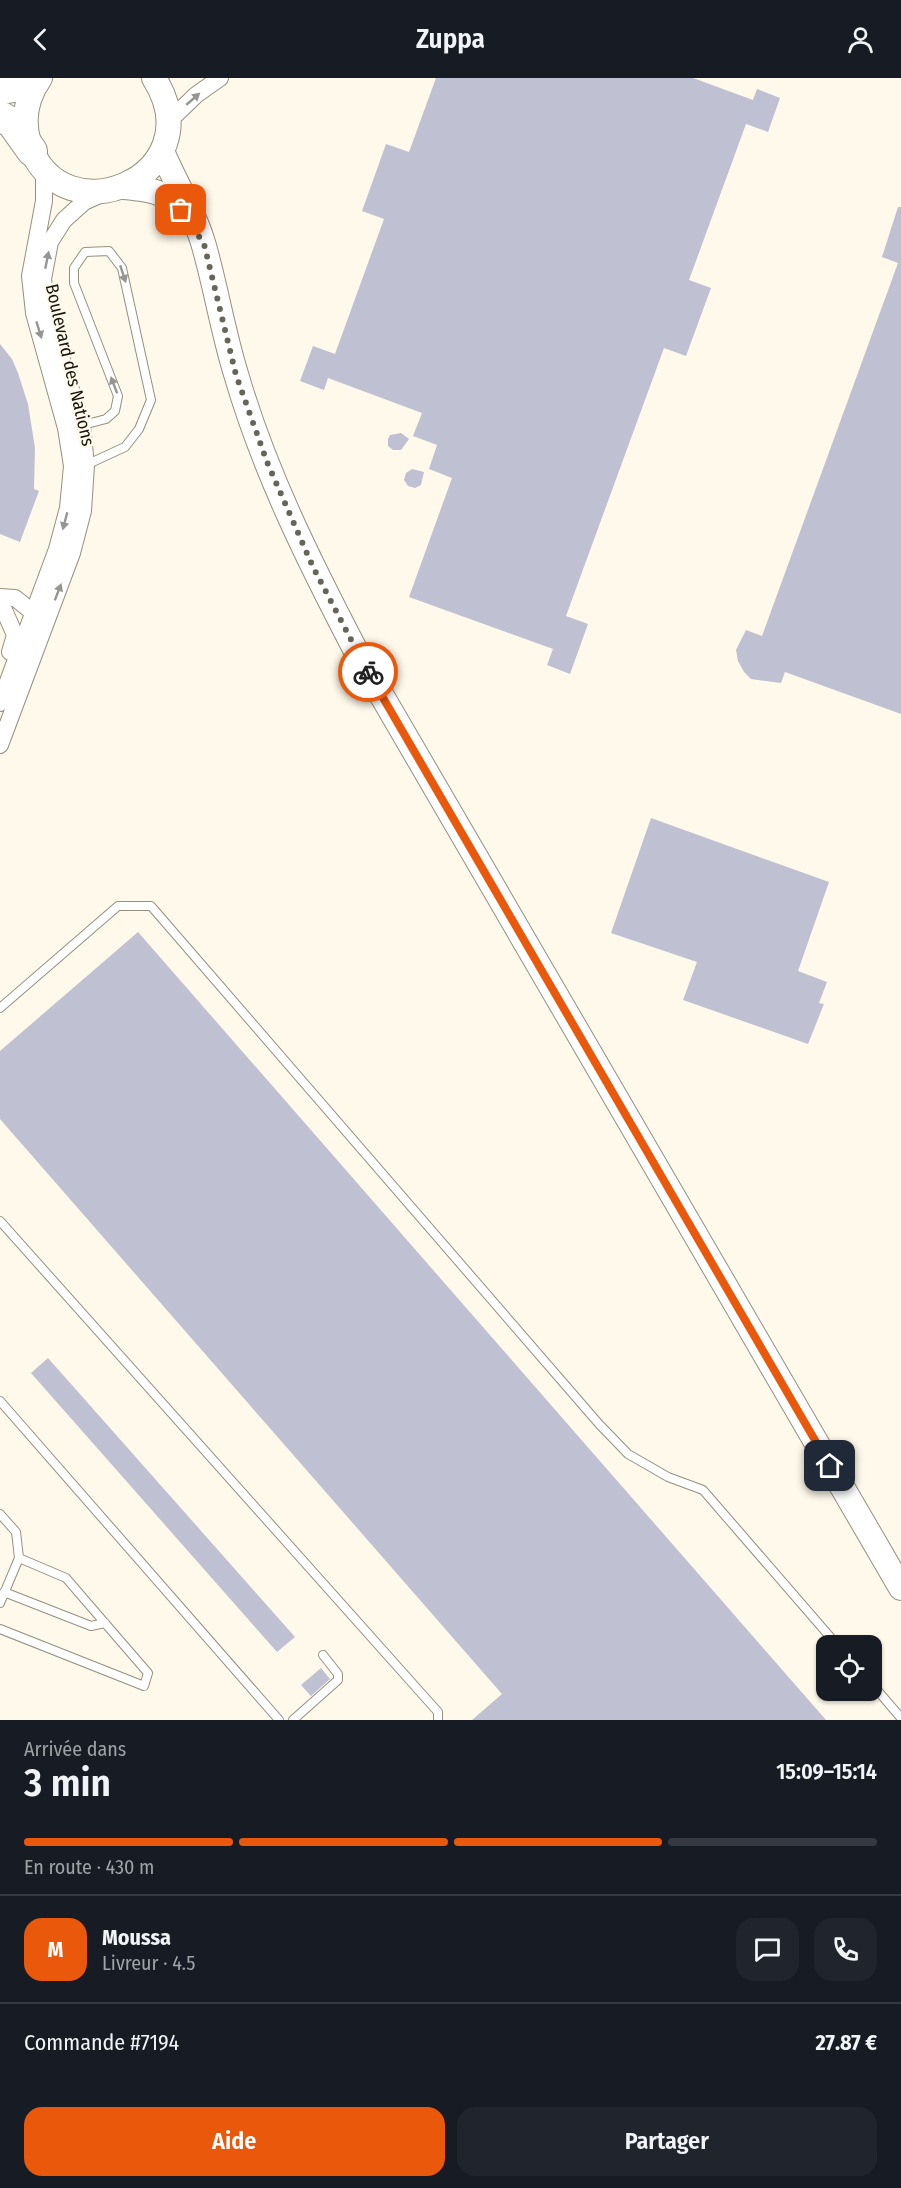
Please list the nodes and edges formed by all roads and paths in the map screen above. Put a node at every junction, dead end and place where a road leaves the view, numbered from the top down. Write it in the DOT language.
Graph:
graph roads {
  1 [pos="34,78"];
  2 [pos="40,78"];
  3 [pos="154,78"];
  4 [pos="220,78"];
  5 [pos="0,89"];
  6 [pos="0,116"];
  7 [pos="168,122"];
  8 [pos="162,151"];
  9 [pos="38,160"];
  10 [pos="115,189"];
  11 [pos="204,244"];
  12 [pos="74,427"];
  13 [pos="86,465"];
  14 [pos="0,597"];
  15 [pos="0,607"];
  16 [pos="34,612"];
  17 [pos="0,686"];
  18 [pos="0,703"];
  19 [pos="1,742"];
  20 [pos="0,1008"];
  21 [pos="0,1221"];
  22 [pos="0,1401"];
  23 [pos="0,1514"];
  24 [pos="19,1558"];
  25 [pos="901,1588"];
  26 [pos="4,1592"];
  27 [pos="0,1603"];
  28 [pos="105,1623"];
  29 [pos="0,1629"];
  30 [pos="828,1635"];
  31 [pos="323,1655"];
  32 [pos="882,1696"];
  33 [pos="901,1718"];
  34 [pos="279,1720"];
  35 [pos="293,1720"];
  36 [pos="438,1720"];
  1 -- 5 [label="highway"];
  2 -- 9 [label="street"];
  3 -- 7 [label="street"];
  7 -- 4 [label="street, one-way"];
  6 -- 9 [label="highway"];
  7 -- 8 [label="street"];
  8 -- 10 [label="street"];
  8 -- 11 [label="street"];
  9 -- 10 [label="street"];
  9 -- 12 [label="street, Boulevard des Nations, one-way"];
  10 -- 11 [label="street"];
  12 -- 10 [label="street, Boulevard des Nations, one-way"];
  11 -- 25 [label="street"];
  12 -- 13 [label="street, Boulevard des Nations"];
  12 -- 13 [label="lane, one-way"];
  12 -- 16 [label="street, Boulevard des Nations, one-way"];
  19 -- 13 [label="street, Boulevard des Nations, one-way"];
  14 -- 16 [label="street"];
  15 -- 17 [label="street"];
  16 -- 18 [label="street, Boulevard des Nations"];
  16 -- 19 [label="street"];
  20 -- 30 [label="lane"];
  21 -- 36 [label="lane"];
  22 -- 34 [label="lane"];
  23 -- 24 [label="lane"];
  24 -- 26 [label="lane"];
  24 -- 28 [label="lane"];
  26 -- 27 [label="lane"];
  26 -- 28 [label="lane"];
  28 -- 29 [label="lane"];
  31 -- 35 [label="lane"];
  32 -- 33 [label="lane"];
}
